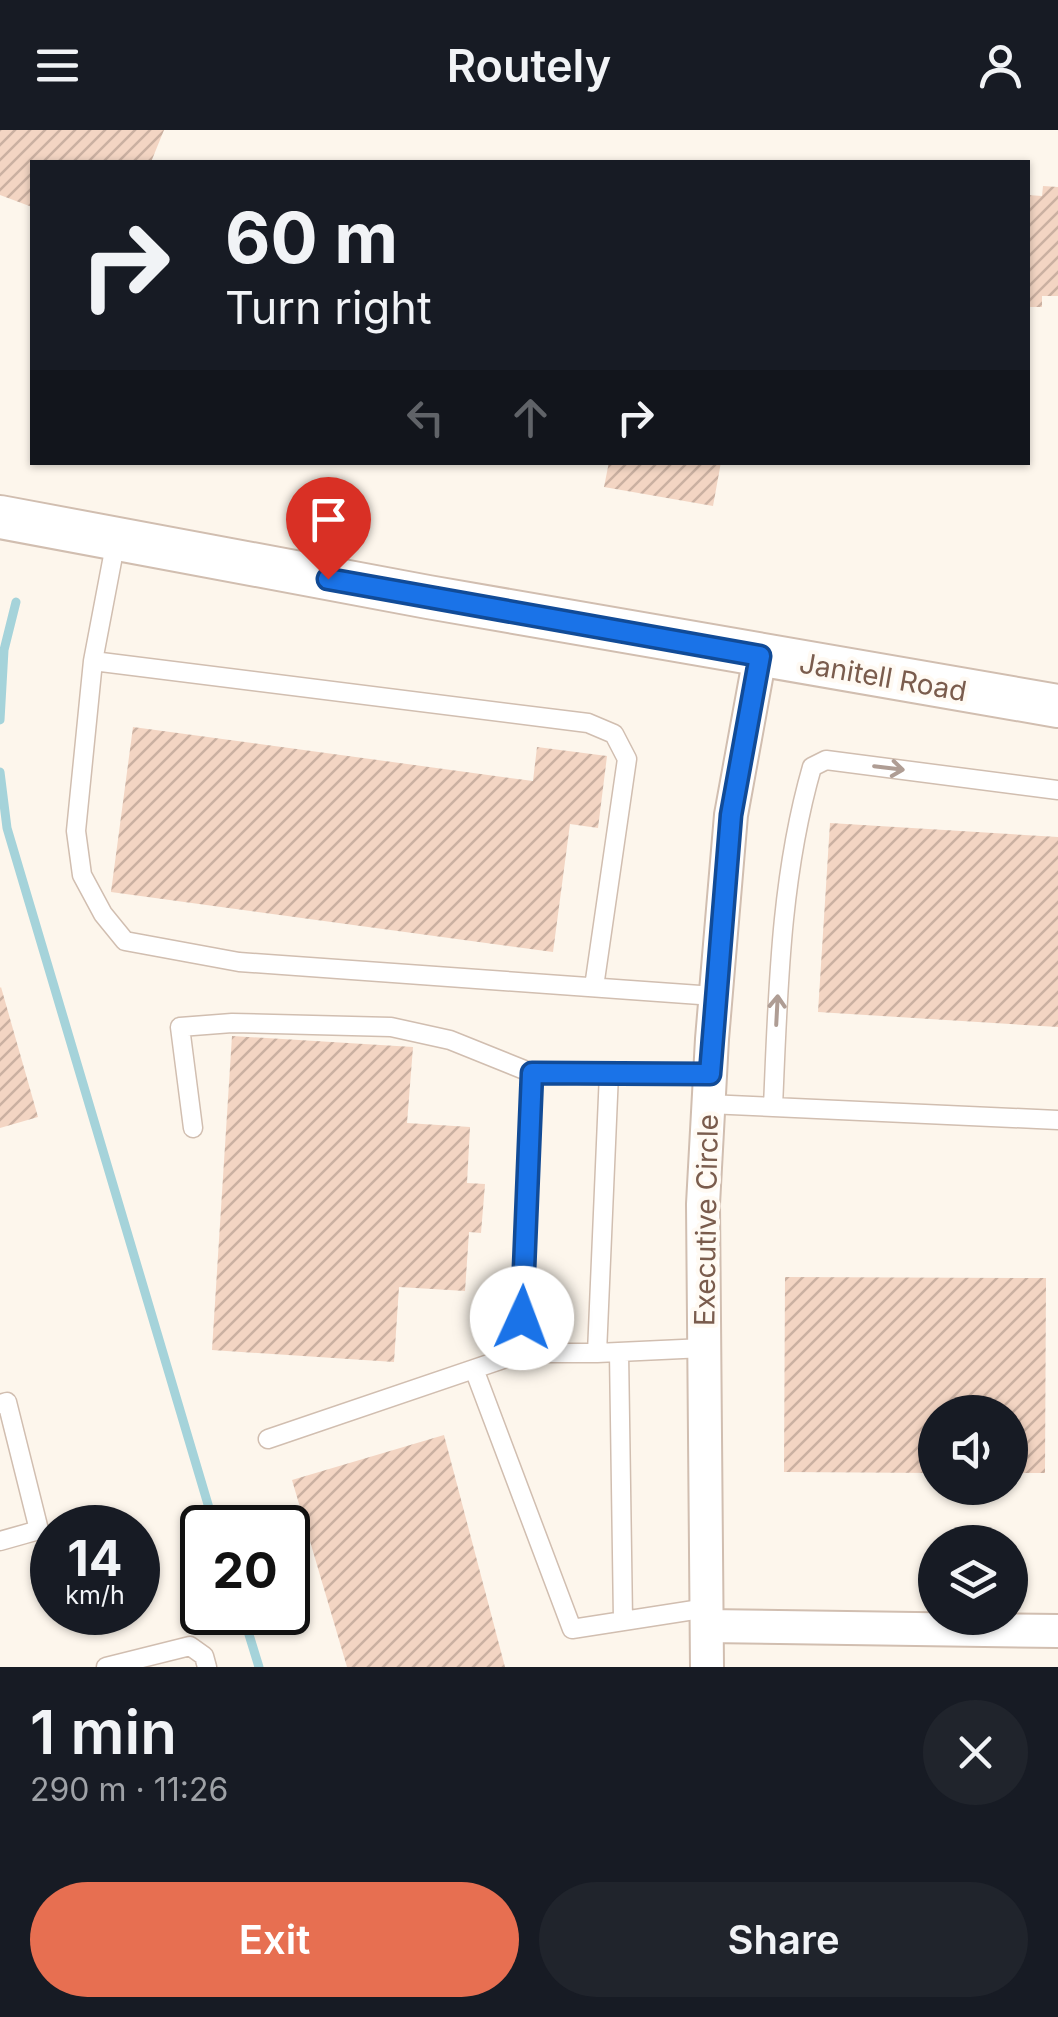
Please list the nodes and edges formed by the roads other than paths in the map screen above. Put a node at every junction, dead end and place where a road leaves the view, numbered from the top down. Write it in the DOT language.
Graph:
graph roads {
  1 [pos="0,517"];
  2 [pos="116,540"];
  3 [pos="760,656"];
  4 [pos="93,661"];
  5 [pos="1058,706"];
  6 [pos="1058,790"];
  7 [pos="594,988"];
  8 [pos="714,996"];
  9 [pos="532,1073"];
  10 [pos="609,1073"];
  11 [pos="709,1089"];
  12 [pos="772,1107"];
  13 [pos="1058,1120"];
  14 [pos="193,1128"];
  15 [pos="704,1348"];
  16 [pos="619,1352"];
  17 [pos="521,1353"];
  18 [pos="597,1353"];
  19 [pos="474,1369"];
  20 [pos="0,1404"];
  21 [pos="268,1439"];
  22 [pos="0,1541"];
  23 [pos="707,1617"];
  24 [pos="623,1620"];
  25 [pos="1058,1632"];
  26 [pos="106,1667"];
  27 [pos="207,1667"];
  28 [pos="706,1667"];
  1 -- 2 [label="street, Janitell Road"];
  2 -- 3 [label="street, Janitell Road"];
  2 -- 4 [label="lane"];
  3 -- 5 [label="street, Janitell Road"];
  3 -- 8 [label="street, Executive Circle"];
  4 -- 7 [label="lane"];
  4 -- 7 [label="lane"];
  12 -- 6 [label="lane, one-way"];
  7 -- 8 [label="lane"];
  8 -- 11 [label="street, Executive Circle"];
  9 -- 10 [label="lane"];
  9 -- 14 [label="lane"];
  9 -- 17 [label="lane"];
  10 -- 11 [label="lane"];
  10 -- 18 [label="lane"];
  11 -- 12 [label="lane"];
  11 -- 15 [label="street, Executive Circle"];
  12 -- 13 [label="lane"];
  15 -- 16 [label="lane"];
  15 -- 23 [label="street, Executive Circle"];
  16 -- 18 [label="lane"];
  16 -- 24 [label="lane"];
  17 -- 18 [label="lane"];
  17 -- 19 [label="lane"];
  19 -- 21 [label="lane"];
  19 -- 24 [label="lane"];
  20 -- 22 [label="lane"];
  23 -- 24 [label="lane"];
  23 -- 25 [label="street"];
  23 -- 28 [label="street, Executive Circle"];
  26 -- 27 [label="lane"];
}
